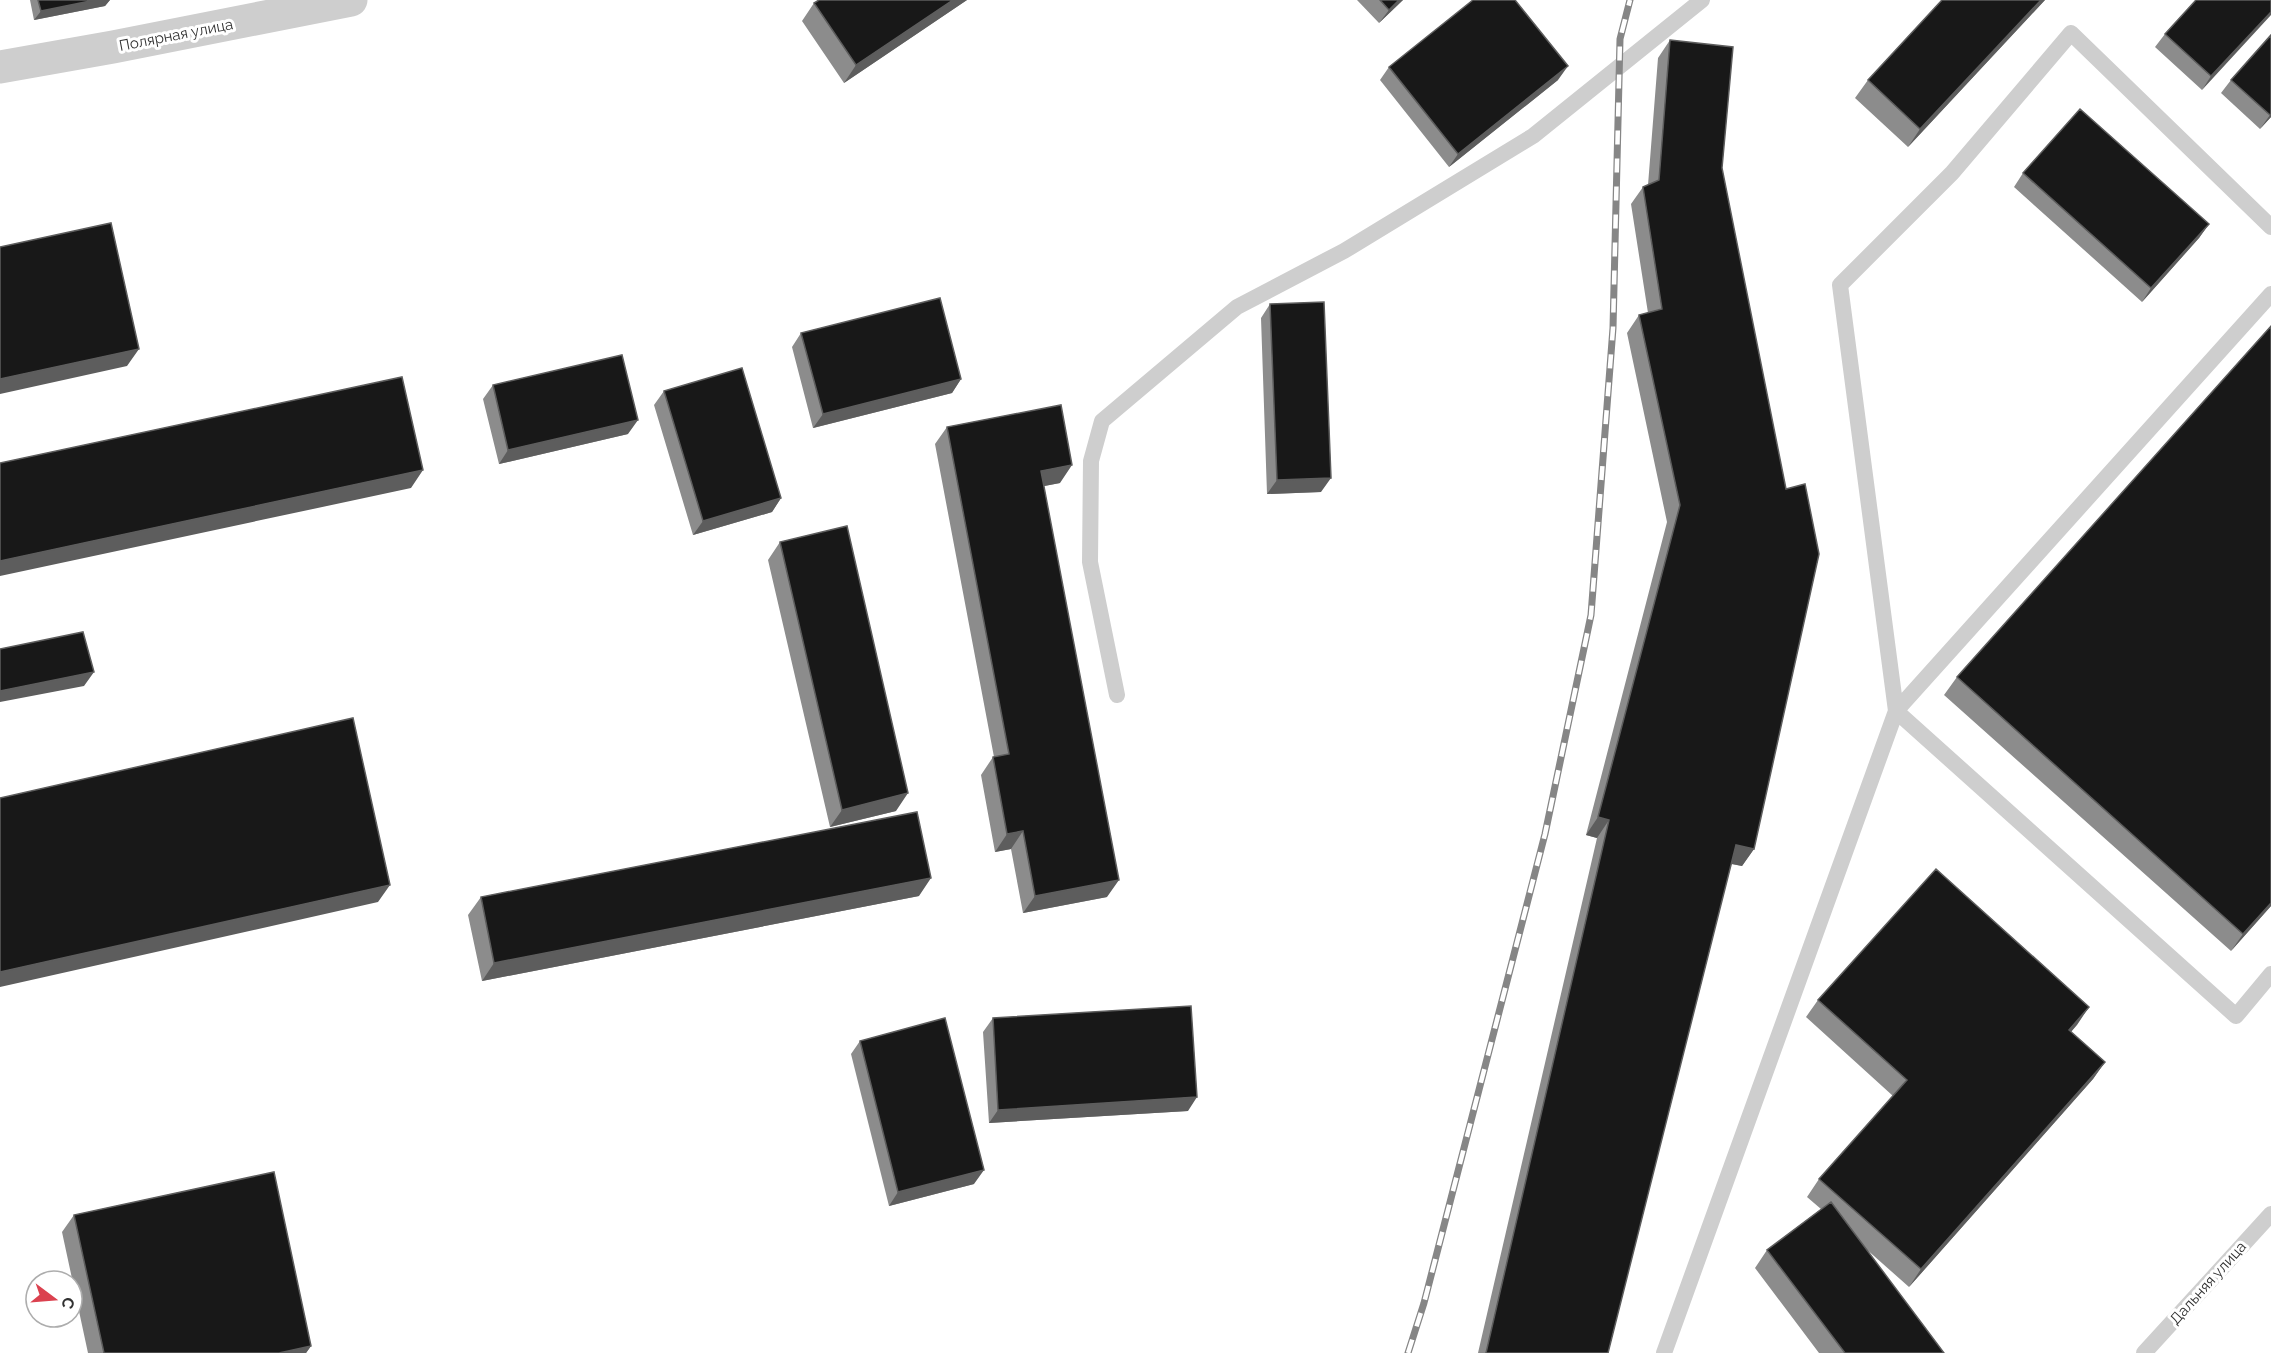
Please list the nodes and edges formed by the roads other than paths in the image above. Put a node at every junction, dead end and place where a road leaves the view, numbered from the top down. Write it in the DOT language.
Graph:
graph roads {
  1 [pos="351,0"];
  2 [pos="1702,0"];
  3 [pos="0,67"];
  4 [pos="2271,227"];
  5 [pos="2271,294"];
  6 [pos="1117,695"];
  7 [pos="1896,711"];
  8 [pos="2271,974"];
  9 [pos="2271,1214"];
  10 [pos="1664,1353"];
  11 [pos="2144,1353"];
  1 -- 3 [label="street, Полярная улица"];
  2 -- 6 [label="lane"];
  4 -- 7 [label="lane"];
  5 -- 7 [label="lane"];
  7 -- 8 [label="lane"];
  7 -- 10 [label="lane"];
  9 -- 11 [label="lane, Дальняя улица"];
}
